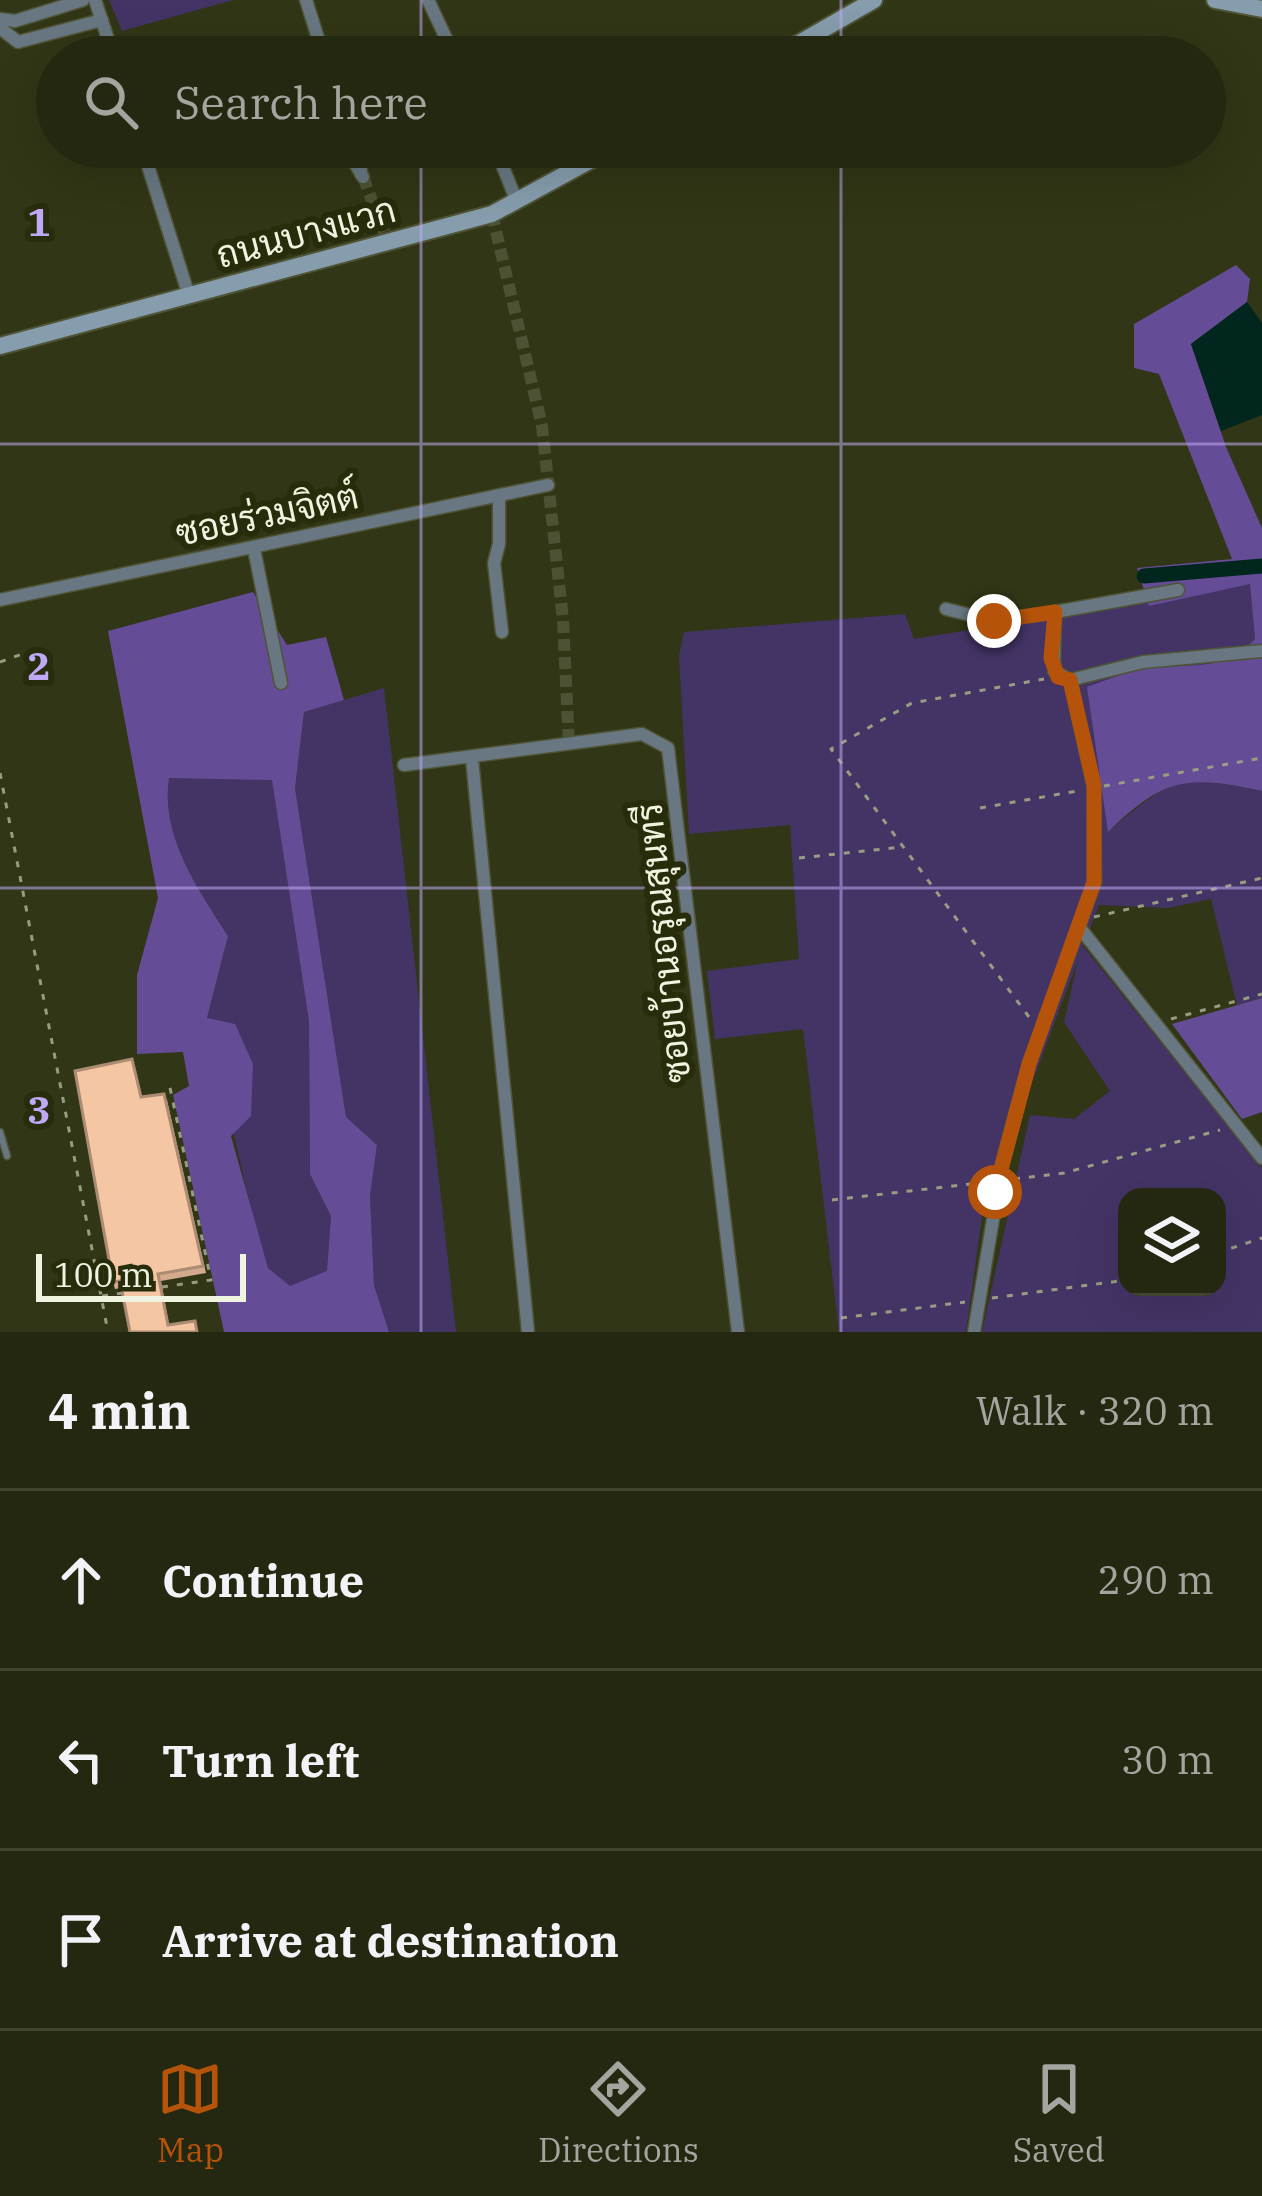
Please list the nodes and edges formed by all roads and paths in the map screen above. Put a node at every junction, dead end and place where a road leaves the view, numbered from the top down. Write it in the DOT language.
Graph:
graph roads {
  1 [pos="83,0"];
  2 [pos="95,0"];
  3 [pos="306,0"];
  4 [pos="428,0"];
  5 [pos="874,0"];
  6 [pos="1215,0"];
  7 [pos="1262,9"];
  8 [pos="0,19"];
  9 [pos="102,20"];
  10 [pos="0,28"];
  11 [pos="41,36"];
  12 [pos="107,36"];
  13 [pos="317,36"];
  14 [pos="445,36"];
  15 [pos="811,36"];
  16 [pos="36,37"];
  17 [pos="149,168"];
  18 [pos="503,168"];
  19 [pos="578,168"];
  20 [pos="517,202"];
  21 [pos="189,296"];
  22 [pos="0,346"];
  23 [pos="548,485"];
  24 [pos="499,496"];
  25 [pos="254,549"];
  26 [pos="1178,590"];
  27 [pos="0,600"];
  28 [pos="946,608"];
  29 [pos="1055,612"];
  30 [pos="502,632"];
  31 [pos="36,649"];
  32 [pos="1262,651"];
  33 [pos="0,662"];
  34 [pos="1064,679"];
  35 [pos="281,683"];
  36 [pos="1262,758"];
  37 [pos="472,759"];
  38 [pos="404,765"];
  39 [pos="0,773"];
  40 [pos="1094,788"];
  41 [pos="980,808"];
  42 [pos="904,847"];
  43 [pos="800,858"];
  44 [pos="1262,878"];
  45 [pos="1082,924"];
  46 [pos="1262,994"];
  47 [pos="1155,1023"];
  48 [pos="1040,1031"];
  49 [pos="169,1083"];
  50 [pos="1236,1125"];
  51 [pos="0,1132"];
  52 [pos="7,1156"];
  53 [pos="1262,1158"];
  54 [pos="998,1181"];
  55 [pos="832,1200"];
  56 [pos="1262,1238"];
  57 [pos="1226,1250"];
  58 [pos="144,1290"];
  59 [pos="122,1293"];
  60 [pos="100,1297"];
  61 [pos="108,1332"];
  62 [pos="528,1332"];
  63 [pos="737,1332"];
  64 [pos="974,1332"];
  1 -- 8 [label="street"];
  2 -- 9 [label="street"];
  3 -- 13 [label="street"];
  4 -- 14 [label="street"];
  5 -- 15 [label="main road"];
  6 -- 7 [label="main road"];
  9 -- 11 [label="street"];
  9 -- 12 [label="street"];
  10 -- 16 [label="street"];
  17 -- 21 [label="street"];
  18 -- 20 [label="street"];
  19 -- 20 [label="main road, ถนนบางแวก"];
  20 -- 21 [label="main road, ถนนบางแวก"];
  21 -- 22 [label="main road, ถนนบางแวก"];
  23 -- 24 [label="street, ซอยร่วมจิตต์"];
  24 -- 25 [label="street, ซอยร่วมจิตต์"];
  24 -- 30 [label="street"];
  25 -- 27 [label="street, ซอยร่วมจิตต์"];
  25 -- 35 [label="street"];
  26 -- 29 [label="street"];
  28 -- 29 [label="street"];
  29 -- 34 [label="street"];
  31 -- 33 [label="path"];
  32 -- 34 [label="street"];
  34 -- 40 [label="street"];
  34 -- 42 [label="path"];
  36 -- 40 [label="path"];
  37 -- 38 [label="street, ซอยบ้านอรุณสุนทรี"];
  37 -- 62 [label="street"];
  37 -- 63 [label="street, ซอยบ้านอรุณสุนทรี"];
  39 -- 60 [label="path"];
  40 -- 41 [label="path"];
  40 -- 45 [label="street"];
  42 -- 43 [label="path"];
  42 -- 48 [label="path"];
  44 -- 45 [label="path"];
  45 -- 47 [label="street"];
  45 -- 48 [label="street"];
  46 -- 47 [label="path"];
  47 -- 50 [label="street"];
  48 -- 54 [label="street"];
  49 -- 58 [label="path"];
  50 -- 53 [label="street"];
  50 -- 54 [label="path"];
  51 -- 52 [label="lane"];
  54 -- 55 [label="path"];
  54 -- 64 [label="street"];
  56 -- 57 [label="path"];
  59 -- 60 [label="path"];
  60 -- 61 [label="path"];
}
